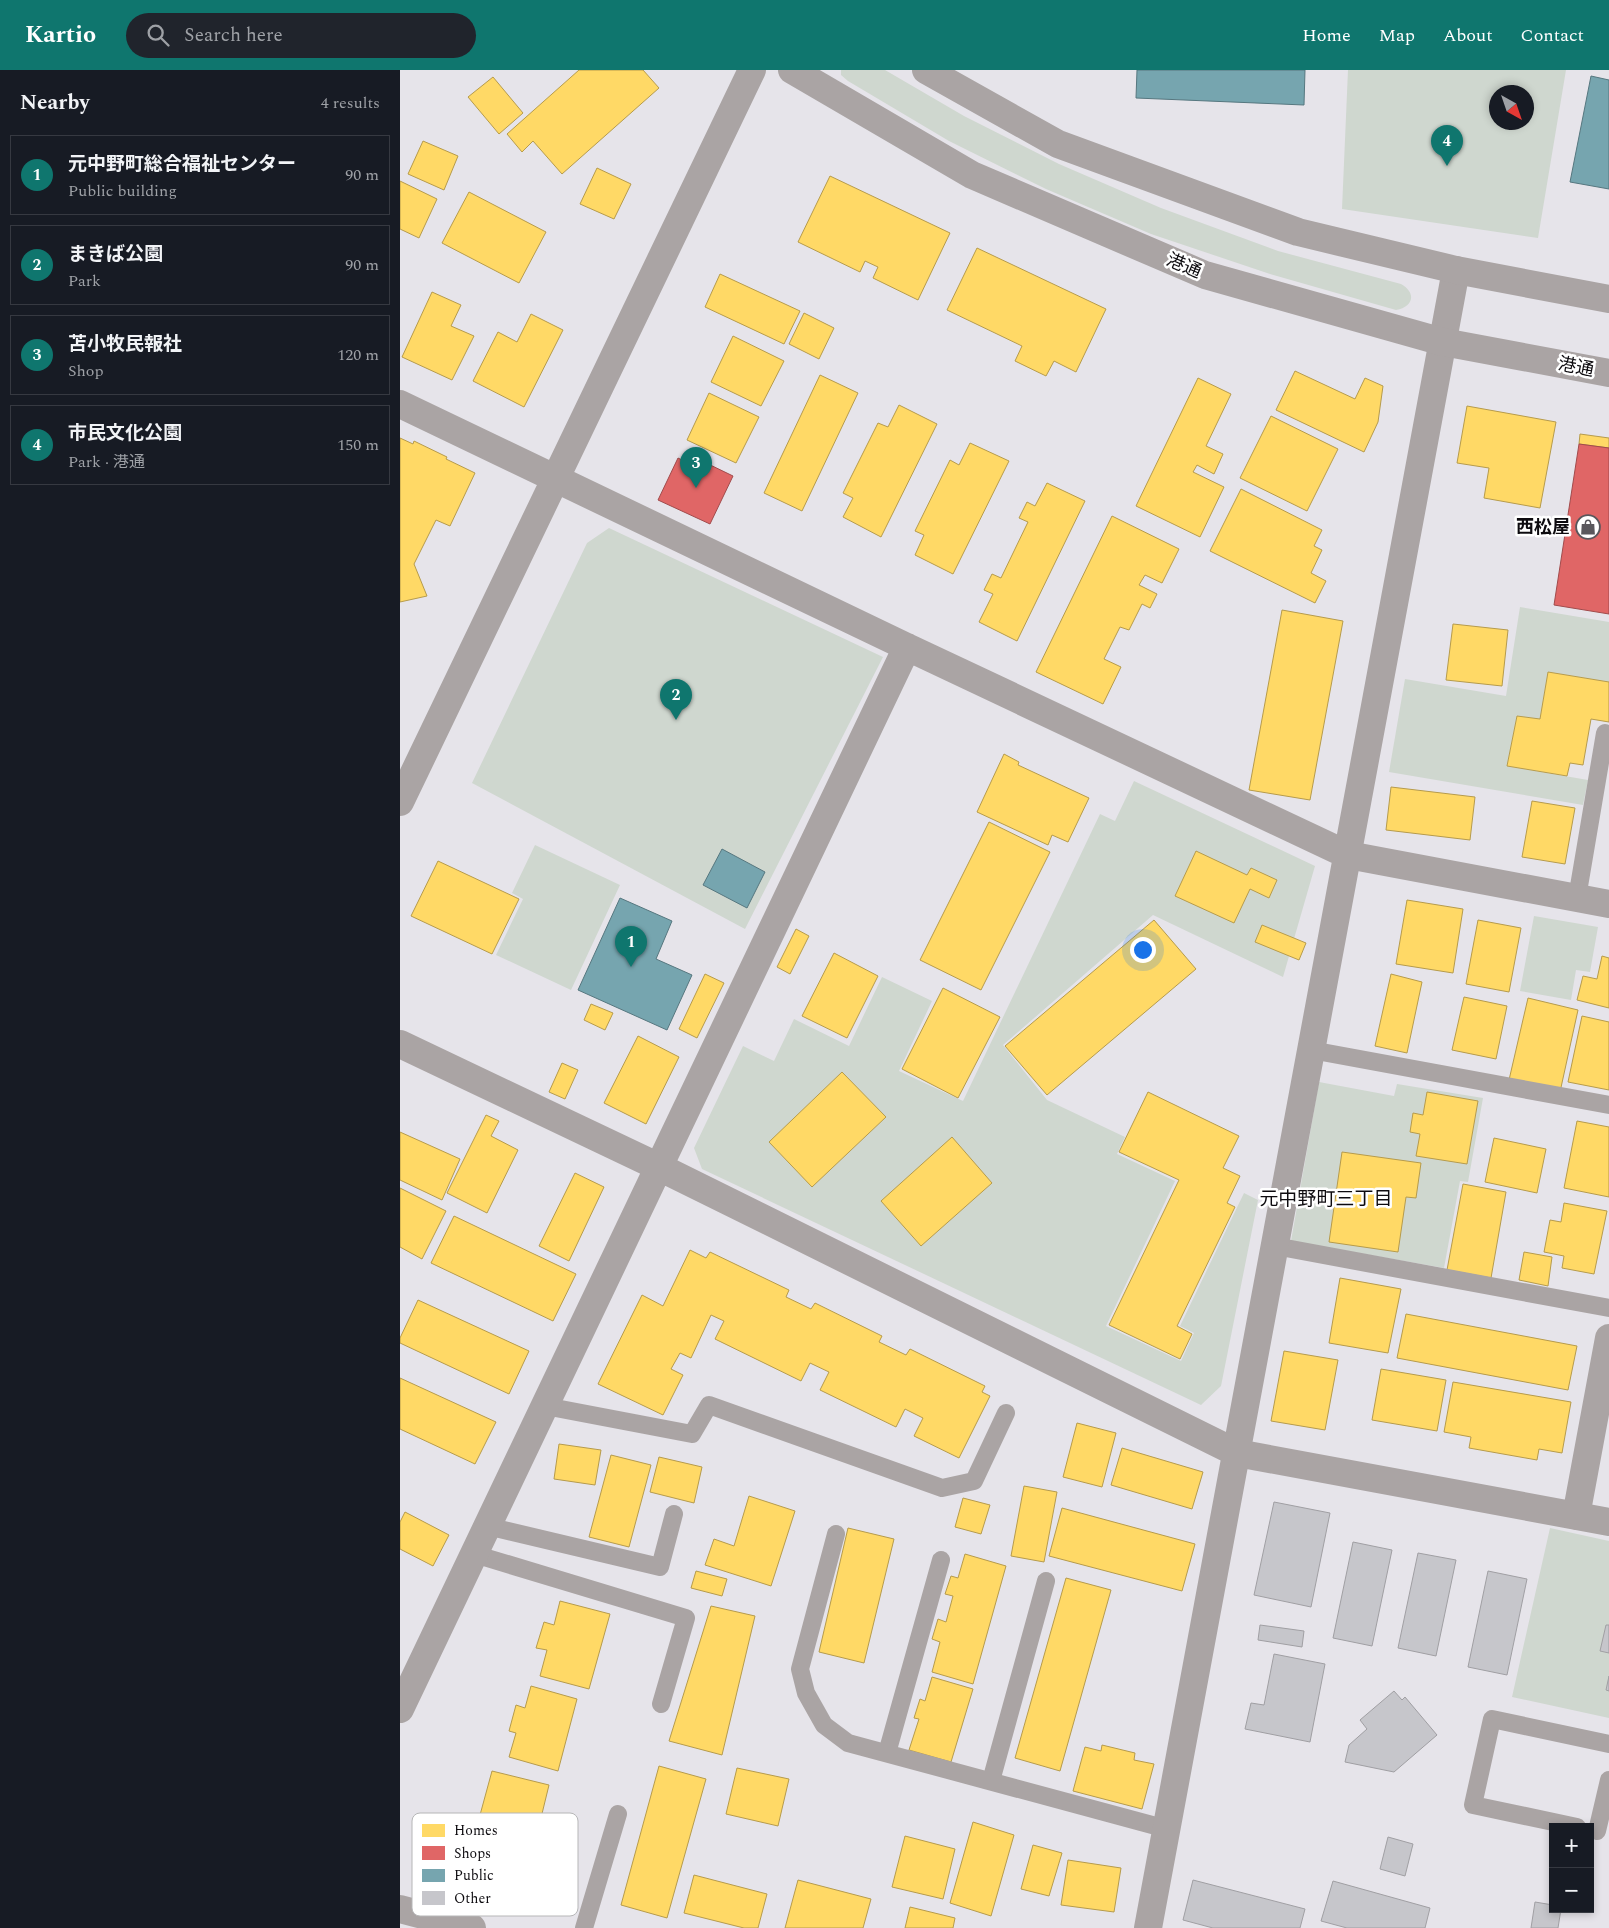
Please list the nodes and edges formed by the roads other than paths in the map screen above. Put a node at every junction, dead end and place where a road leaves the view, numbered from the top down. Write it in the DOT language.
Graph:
graph roads {
  1 [pos="752,70"];
  2 [pos="792,70"];
  3 [pos="926,70"];
  4 [pos="1456,270"];
  5 [pos="1609,299"];
  6 [pos="1443,342"];
  7 [pos="1609,373"];
  8 [pos="400,404"];
  9 [pos="556,479"];
  10 [pos="907,647"];
  11 [pos="1605,733"];
  12 [pos="400,802"];
  13 [pos="1348,855"];
  14 [pos="1577,898"];
  15 [pos="1609,904"];
  16 [pos="400,1044"];
  17 [pos="1312,1050"];
  18 [pos="1609,1105"];
  19 [pos="659,1167"];
  20 [pos="1275,1246"];
  21 [pos="1609,1308"];
  22 [pos="1609,1338"];
  23 [pos="545,1406"];
  24 [pos="1006,1413"];
  25 [pos="1237,1453"];
  26 [pos="674,1514"];
  27 [pos="1576,1516"];
  28 [pos="1609,1522"];
  29 [pos="487,1526"];
  30 [pos="836,1534"];
  31 [pos="474,1554"];
  32 [pos="941,1560"];
  33 [pos="1046,1581"];
  34 [pos="662,1704"];
  35 [pos="400,1709"];
  36 [pos="1609,1744"];
  37 [pos="888,1753"];
  38 [pos="1609,1780"];
  39 [pos="990,1781"];
  40 [pos="618,1814"];
  41 [pos="1558,1823"];
  42 [pos="1167,1829"];
  43 [pos="1599,1831"];
  44 [pos="424,1916"];
  45 [pos="472,1928"];
  46 [pos="584,1928"];
  47 [pos="1148,1928"];
  1 -- 9 [label="street"];
  2 -- 6 [label="street, 港通"];
  3 -- 4 [label="street"];
  4 -- 5 [label="street"];
  4 -- 6 [label="street"];
  6 -- 7 [label="street, 港通"];
  6 -- 13 [label="street"];
  8 -- 9 [label="street"];
  9 -- 10 [label="street"];
  9 -- 12 [label="street"];
  10 -- 13 [label="street"];
  10 -- 19 [label="street"];
  11 -- 14 [label="lane"];
  13 -- 14 [label="street"];
  13 -- 17 [label="street"];
  14 -- 15 [label="street"];
  16 -- 19 [label="street"];
  17 -- 18 [label="lane"];
  17 -- 20 [label="street"];
  19 -- 23 [label="street"];
  19 -- 25 [label="street"];
  20 -- 21 [label="lane"];
  20 -- 25 [label="street"];
  22 -- 27 [label="street"];
  23 -- 24 [label="lane"];
  23 -- 29 [label="street"];
  25 -- 27 [label="street"];
  25 -- 42 [label="street"];
  26 -- 29 [label="lane"];
  27 -- 28 [label="street"];
  29 -- 31 [label="street"];
  30 -- 37 [label="lane"];
  31 -- 34 [label="lane"];
  31 -- 35 [label="street"];
  32 -- 37 [label="lane"];
  33 -- 39 [label="lane"];
  36 -- 41 [label="lane"];
  37 -- 39 [label="lane"];
  38 -- 43 [label="lane"];
  39 -- 42 [label="lane"];
  40 -- 46 [label="lane"];
  42 -- 47 [label="street"];
  44 -- 45 [label="street"];
}
